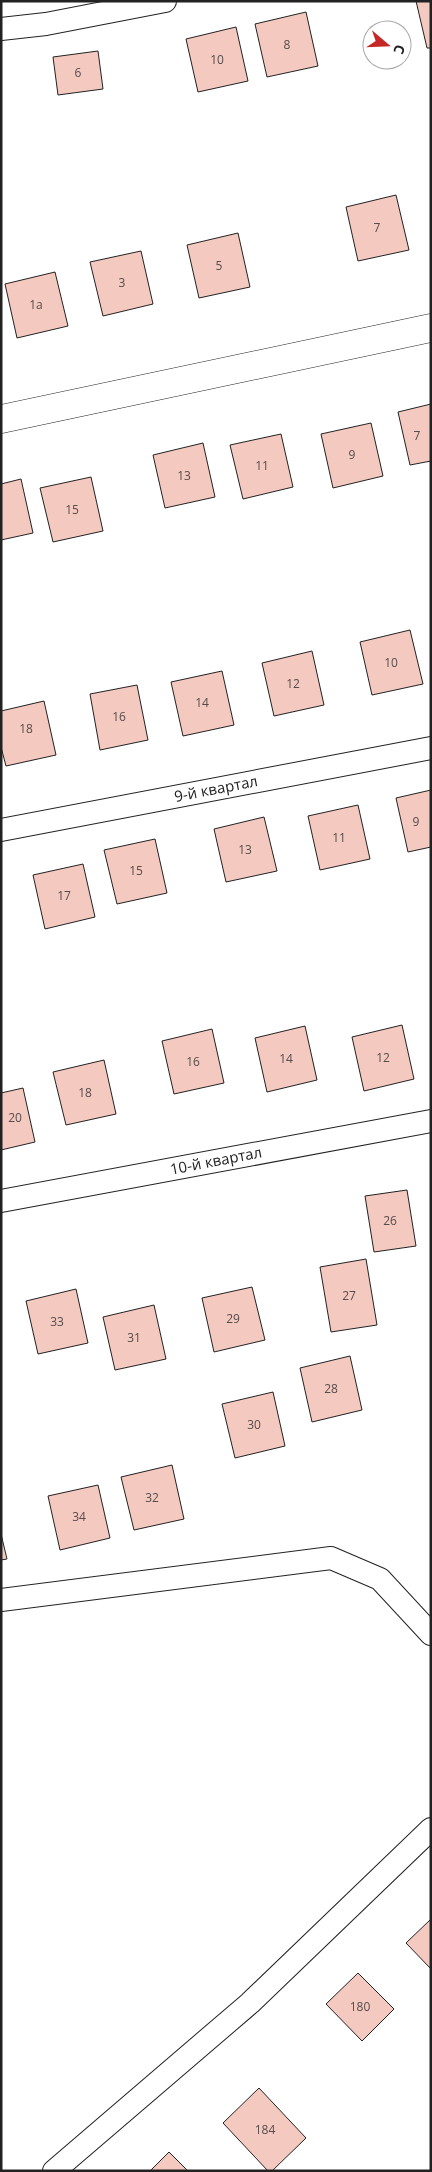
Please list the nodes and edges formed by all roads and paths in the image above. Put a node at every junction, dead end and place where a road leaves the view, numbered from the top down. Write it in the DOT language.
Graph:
graph roads {
  1 [pos="165,1"];
  2 [pos="1,29"];
  3 [pos="431,328"];
  4 [pos="1,419"];
  5 [pos="431,748"];
  6 [pos="1,830"];
  7 [pos="431,1121"];
  8 [pos="1,1201"];
  9 [pos="1,1600"];
  10 [pos="431,1634"];
  11 [pos="431,1829"];
  12 [pos="54,2171"];
  1 -- 2 [label="street"];
  3 -- 4 [label="street"];
  5 -- 6 [label="street, 9-й квартал"];
  7 -- 8 [label="street, 10-й квартал"];
  9 -- 10 [label="street"];
  11 -- 12 [label="street"];
}
